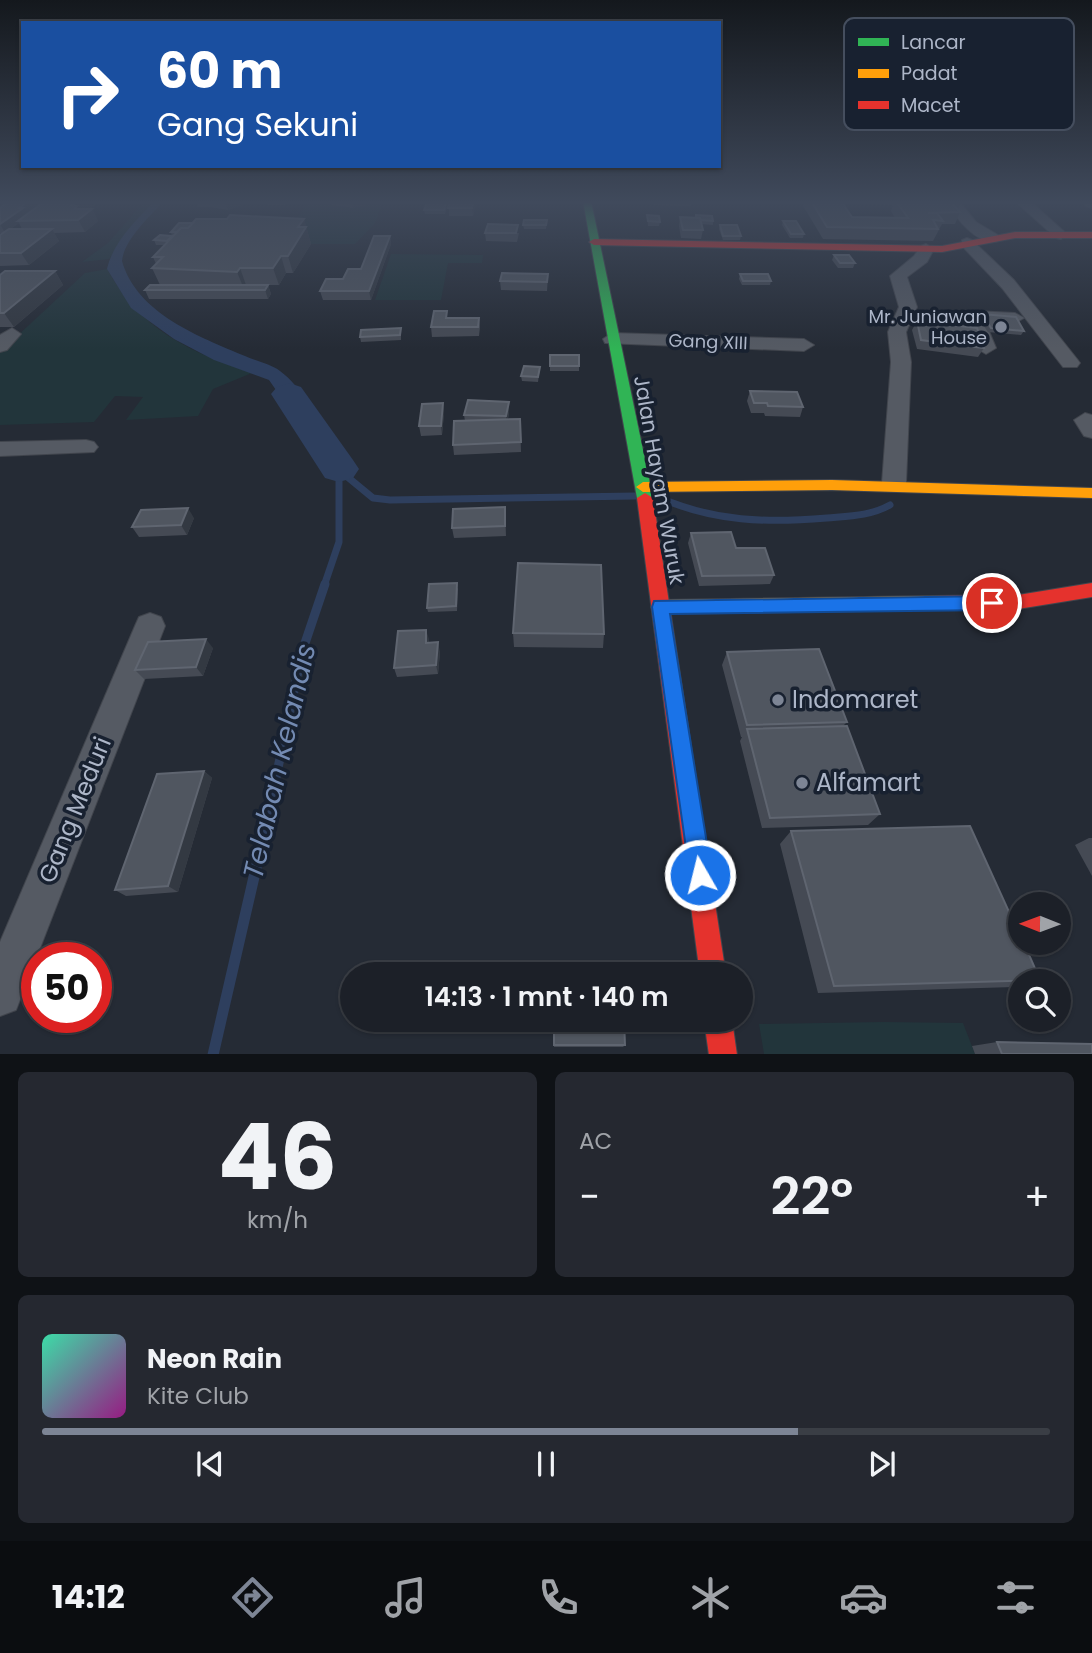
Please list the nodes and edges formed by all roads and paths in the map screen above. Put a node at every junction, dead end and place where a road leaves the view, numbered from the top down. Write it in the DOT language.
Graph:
graph roads {
  1 [pos="596,250"];
  2 [pos="932,250"];
  3 [pos="974,250"];
  4 [pos="1038,320"];
  5 [pos="612,339"];
  6 [pos="804,345"];
  7 [pos="986,348"];
  8 [pos="1070,363"];
  9 [pos="86,447"];
  10 [pos="0,449"];
  11 [pos="889,485"];
  12 [pos="643,490"];
  13 [pos="1092,493"];
  14 [pos="1092,590"];
  15 [pos="660,607"];
  16 [pos="150,626"];
  17 [pos="711,962"];
  18 [pos="0,994"];
  19 [pos="720,1032"];
  20 [pos="723,1054"];
  1 -- 5 [label="street, Jalan Hayam Wuruk"];
  2 -- 11 [label="street"];
  3 -- 4 [label="street"];
  4 -- 7 [label="street"];
  4 -- 8 [label="street"];
  5 -- 6 [label="street, Gang XIII"];
  5 -- 12 [label="street, Jalan Hayam Wuruk"];
  9 -- 10 [label="street"];
  11 -- 12 [label="street"];
  11 -- 13 [label="street"];
  12 -- 15 [label="street, Jalan Hayam Wuruk"];
  14 -- 15 [label="street"];
  15 -- 17 [label="street, Jalan Hayam Wuruk"];
  16 -- 18 [label="street, Gang Meduri"];
  19 -- 20 [label="street"];
}
